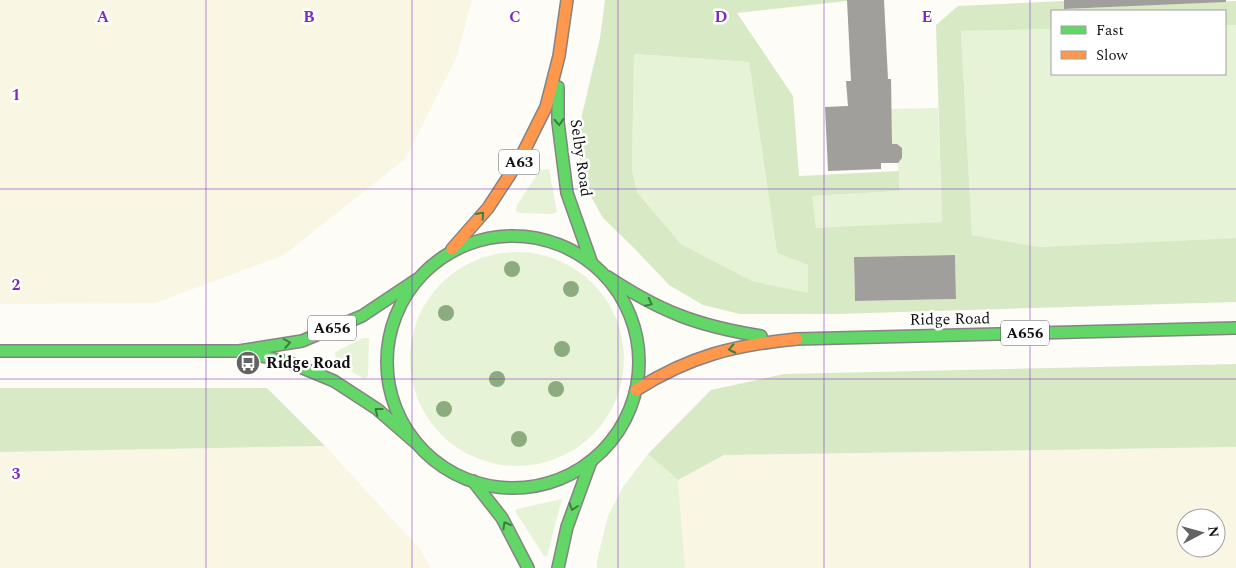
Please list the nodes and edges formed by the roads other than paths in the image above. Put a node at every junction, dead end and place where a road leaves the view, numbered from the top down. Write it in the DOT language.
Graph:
graph roads {
  1 [pos="567,0"];
  2 [pos="559,56"];
  3 [pos="449,252"];
  4 [pos="591,262"];
  5 [pos="608,278"];
  6 [pos="416,280"];
  7 [pos="1236,328"];
  8 [pos="814,338"];
  9 [pos="0,351"];
  10 [pos="239,351"];
  11 [pos="636,390"];
  12 [pos="415,442"];
  13 [pos="591,461"];
  14 [pos="473,482"];
  15 [pos="528,568"];
  16 [pos="558,568"];
  1 -- 2 [label="main road, Selby Road / A63"];
  3 -- 2 [label="main road, Selby Road / A63, one-way"];
  2 -- 4 [label="main road, Selby Road / A63, one-way"];
  3 -- 4 [label="main road"];
  3 -- 6 [label="main road"];
  4 -- 5 [label="main road"];
  5 -- 8 [label="main road, Ridge Road / A656, one-way"];
  5 -- 11 [label="main road"];
  10 -- 6 [label="main road, A656, one-way"];
  6 -- 12 [label="main road"];
  7 -- 8 [label="main road, Ridge Road / A656"];
  8 -- 11 [label="main road, Ridge Road / A656, one-way"];
  9 -- 10 [label="main road, A656"];
  12 -- 10 [label="main road, A656, one-way"];
  11 -- 13 [label="main road"];
  12 -- 14 [label="main road"];
  13 -- 14 [label="main road"];
  13 -- 16 [label="main road, one-way"];
  15 -- 14 [label="main road, one-way"];
}
